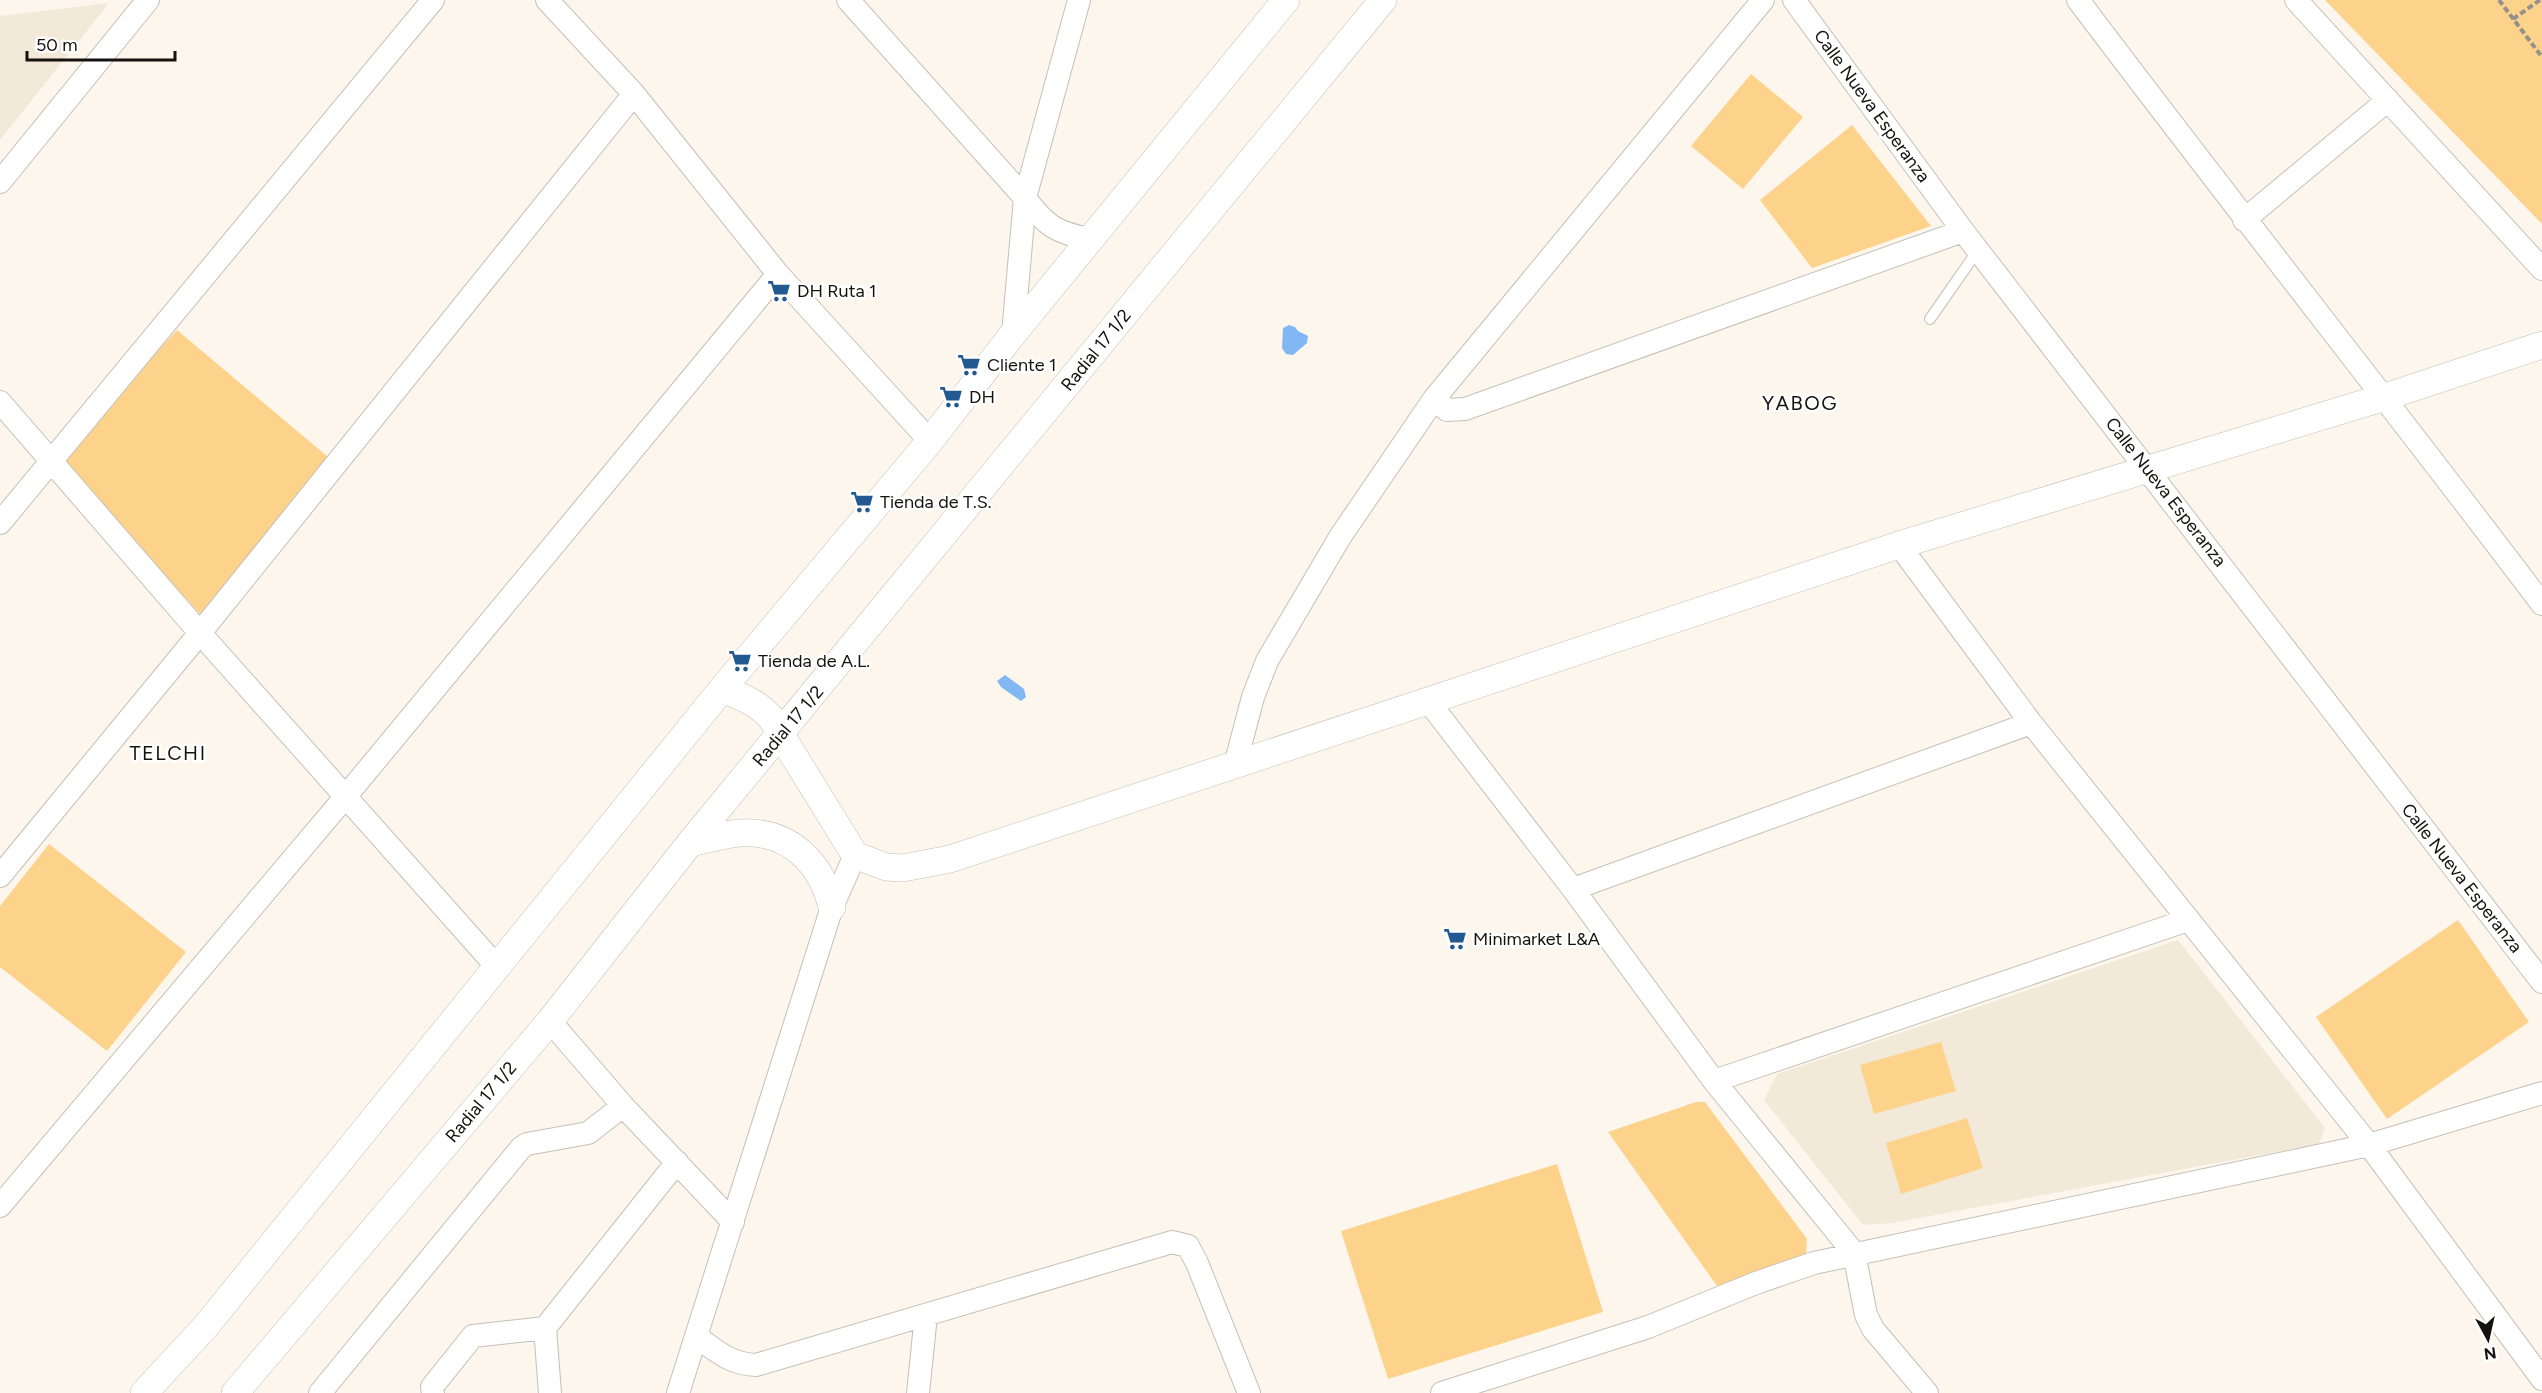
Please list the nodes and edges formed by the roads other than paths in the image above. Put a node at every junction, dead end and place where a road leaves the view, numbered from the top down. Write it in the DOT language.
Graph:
graph roads {
  1 [pos="148,0"];
  2 [pos="433,0"];
  3 [pos="547,0"];
  4 [pos="848,0"];
  5 [pos="1079,0"];
  6 [pos="1286,0"];
  7 [pos="1383,0"];
  8 [pos="1763,0"];
  9 [pos="1794,0"];
  10 [pos="2078,0"];
  11 [pos="2296,0"];
  12 [pos="634,93"];
  13 [pos="2388,100"];
  14 [pos="0,182"];
  15 [pos="1025,198"];
  16 [pos="2244,220"];
  17 [pos="1963,231"];
  18 [pos="1090,239"];
  19 [pos="1978,250"];
  20 [pos="2542,269"];
  21 [pos="778,274"];
  22 [pos="1930,319"];
  23 [pos="1013,334"];
  24 [pos="2542,345"];
  25 [pos="2385,397"];
  26 [pos="1434,399"];
  27 [pos="0,402"];
  28 [pos="930,441"];
  29 [pos="49,461"];
  30 [pos="2147,468"];
  31 [pos="0,523"];
  32 [pos="1899,546"];
  33 [pos="2542,604"];
  34 [pos="200,633"];
  35 [pos="722,689"];
  36 [pos="1428,701"];
  37 [pos="2031,723"];
  38 [pos="781,735"];
  39 [pos="1235,765"];
  40 [pos="346,796"];
  41 [pos="690,843"];
  42 [pos="855,855"];
  43 [pos="0,876"];
  44 [pos="1573,889"];
  45 [pos="832,907"];
  46 [pos="2187,920"];
  47 [pos="498,968"];
  48 [pos="2542,982"];
  49 [pos="550,1021"];
  50 [pos="1714,1081"];
  51 [pos="2542,1093"];
  52 [pos="623,1106"];
  53 [pos="2369,1145"];
  54 [pos="677,1162"];
  55 [pos="0,1206"];
  56 [pos="733,1222"];
  57 [pos="1854,1252"];
  58 [pos="926,1315"];
  59 [pos="545,1328"];
  60 [pos="696,1336"];
  61 [pos="2542,1379"];
  62 [pos="1467,1389"];
  63 [pos="144,1393"];
  64 [pos="236,1393"];
  65 [pos="320,1393"];
  66 [pos="433,1393"];
  67 [pos="550,1393"];
  68 [pos="678,1393"];
  69 [pos="918,1393"];
  70 [pos="1249,1393"];
  71 [pos="1442,1393"];
  72 [pos="1927,1393"];
  1 -- 14 [label="street"];
  2 -- 29 [label="street"];
  3 -- 12 [label="street"];
  4 -- 15 [label="street"];
  5 -- 15 [label="street"];
  6 -- 18 [label="street"];
  7 -- 38 [label="street, Radial 17 1/2"];
  8 -- 26 [label="street"];
  9 -- 17 [label="street, Calle Nueva Esperanza"];
  10 -- 16 [label="street"];
  11 -- 13 [label="street"];
  12 -- 21 [label="street"];
  12 -- 34 [label="street"];
  13 -- 16 [label="street"];
  13 -- 20 [label="street"];
  15 -- 18 [label="street"];
  15 -- 23 [label="street"];
  16 -- 25 [label="street"];
  17 -- 19 [label="street, Calle Nueva Esperanza"];
  17 -- 26 [label="street"];
  18 -- 23 [label="street"];
  19 -- 22 [label="lane"];
  19 -- 30 [label="street, Calle Nueva Esperanza"];
  21 -- 28 [label="street"];
  21 -- 40 [label="street"];
  23 -- 28 [label="street"];
  24 -- 25 [label="street"];
  25 -- 30 [label="street"];
  25 -- 33 [label="street"];
  26 -- 39 [label="street"];
  27 -- 29 [label="street"];
  28 -- 35 [label="street"];
  29 -- 31 [label="street"];
  29 -- 34 [label="street"];
  30 -- 32 [label="street"];
  30 -- 48 [label="street, Calle Nueva Esperanza"];
  32 -- 36 [label="street"];
  32 -- 37 [label="street"];
  34 -- 40 [label="street"];
  34 -- 43 [label="street"];
  35 -- 38 [label="street"];
  35 -- 47 [label="street"];
  36 -- 39 [label="street"];
  36 -- 44 [label="street"];
  37 -- 44 [label="street"];
  37 -- 46 [label="street"];
  38 -- 41 [label="street, Radial 17 1/2"];
  38 -- 42 [label="street"];
  39 -- 42 [label="street"];
  40 -- 47 [label="street"];
  40 -- 55 [label="street"];
  41 -- 45 [label="street"];
  41 -- 49 [label="street, Radial 17 1/2"];
  42 -- 45 [label="street"];
  44 -- 50 [label="street"];
  45 -- 56 [label="street"];
  46 -- 50 [label="street"];
  46 -- 53 [label="street"];
  47 -- 63 [label="street"];
  49 -- 52 [label="street"];
  49 -- 64 [label="street, Radial 17 1/2"];
  50 -- 57 [label="street"];
  51 -- 53 [label="street"];
  52 -- 54 [label="street"];
  52 -- 65 [label="street"];
  53 -- 57 [label="street"];
  53 -- 61 [label="street"];
  54 -- 56 [label="street"];
  54 -- 59 [label="street"];
  56 -- 60 [label="street"];
  57 -- 62 [label="street"];
  57 -- 72 [label="street"];
  58 -- 60 [label="street"];
  58 -- 69 [label="street"];
  58 -- 70 [label="street"];
  59 -- 66 [label="street"];
  59 -- 67 [label="street"];
  60 -- 68 [label="street"];
  62 -- 71 [label="street"];
}
